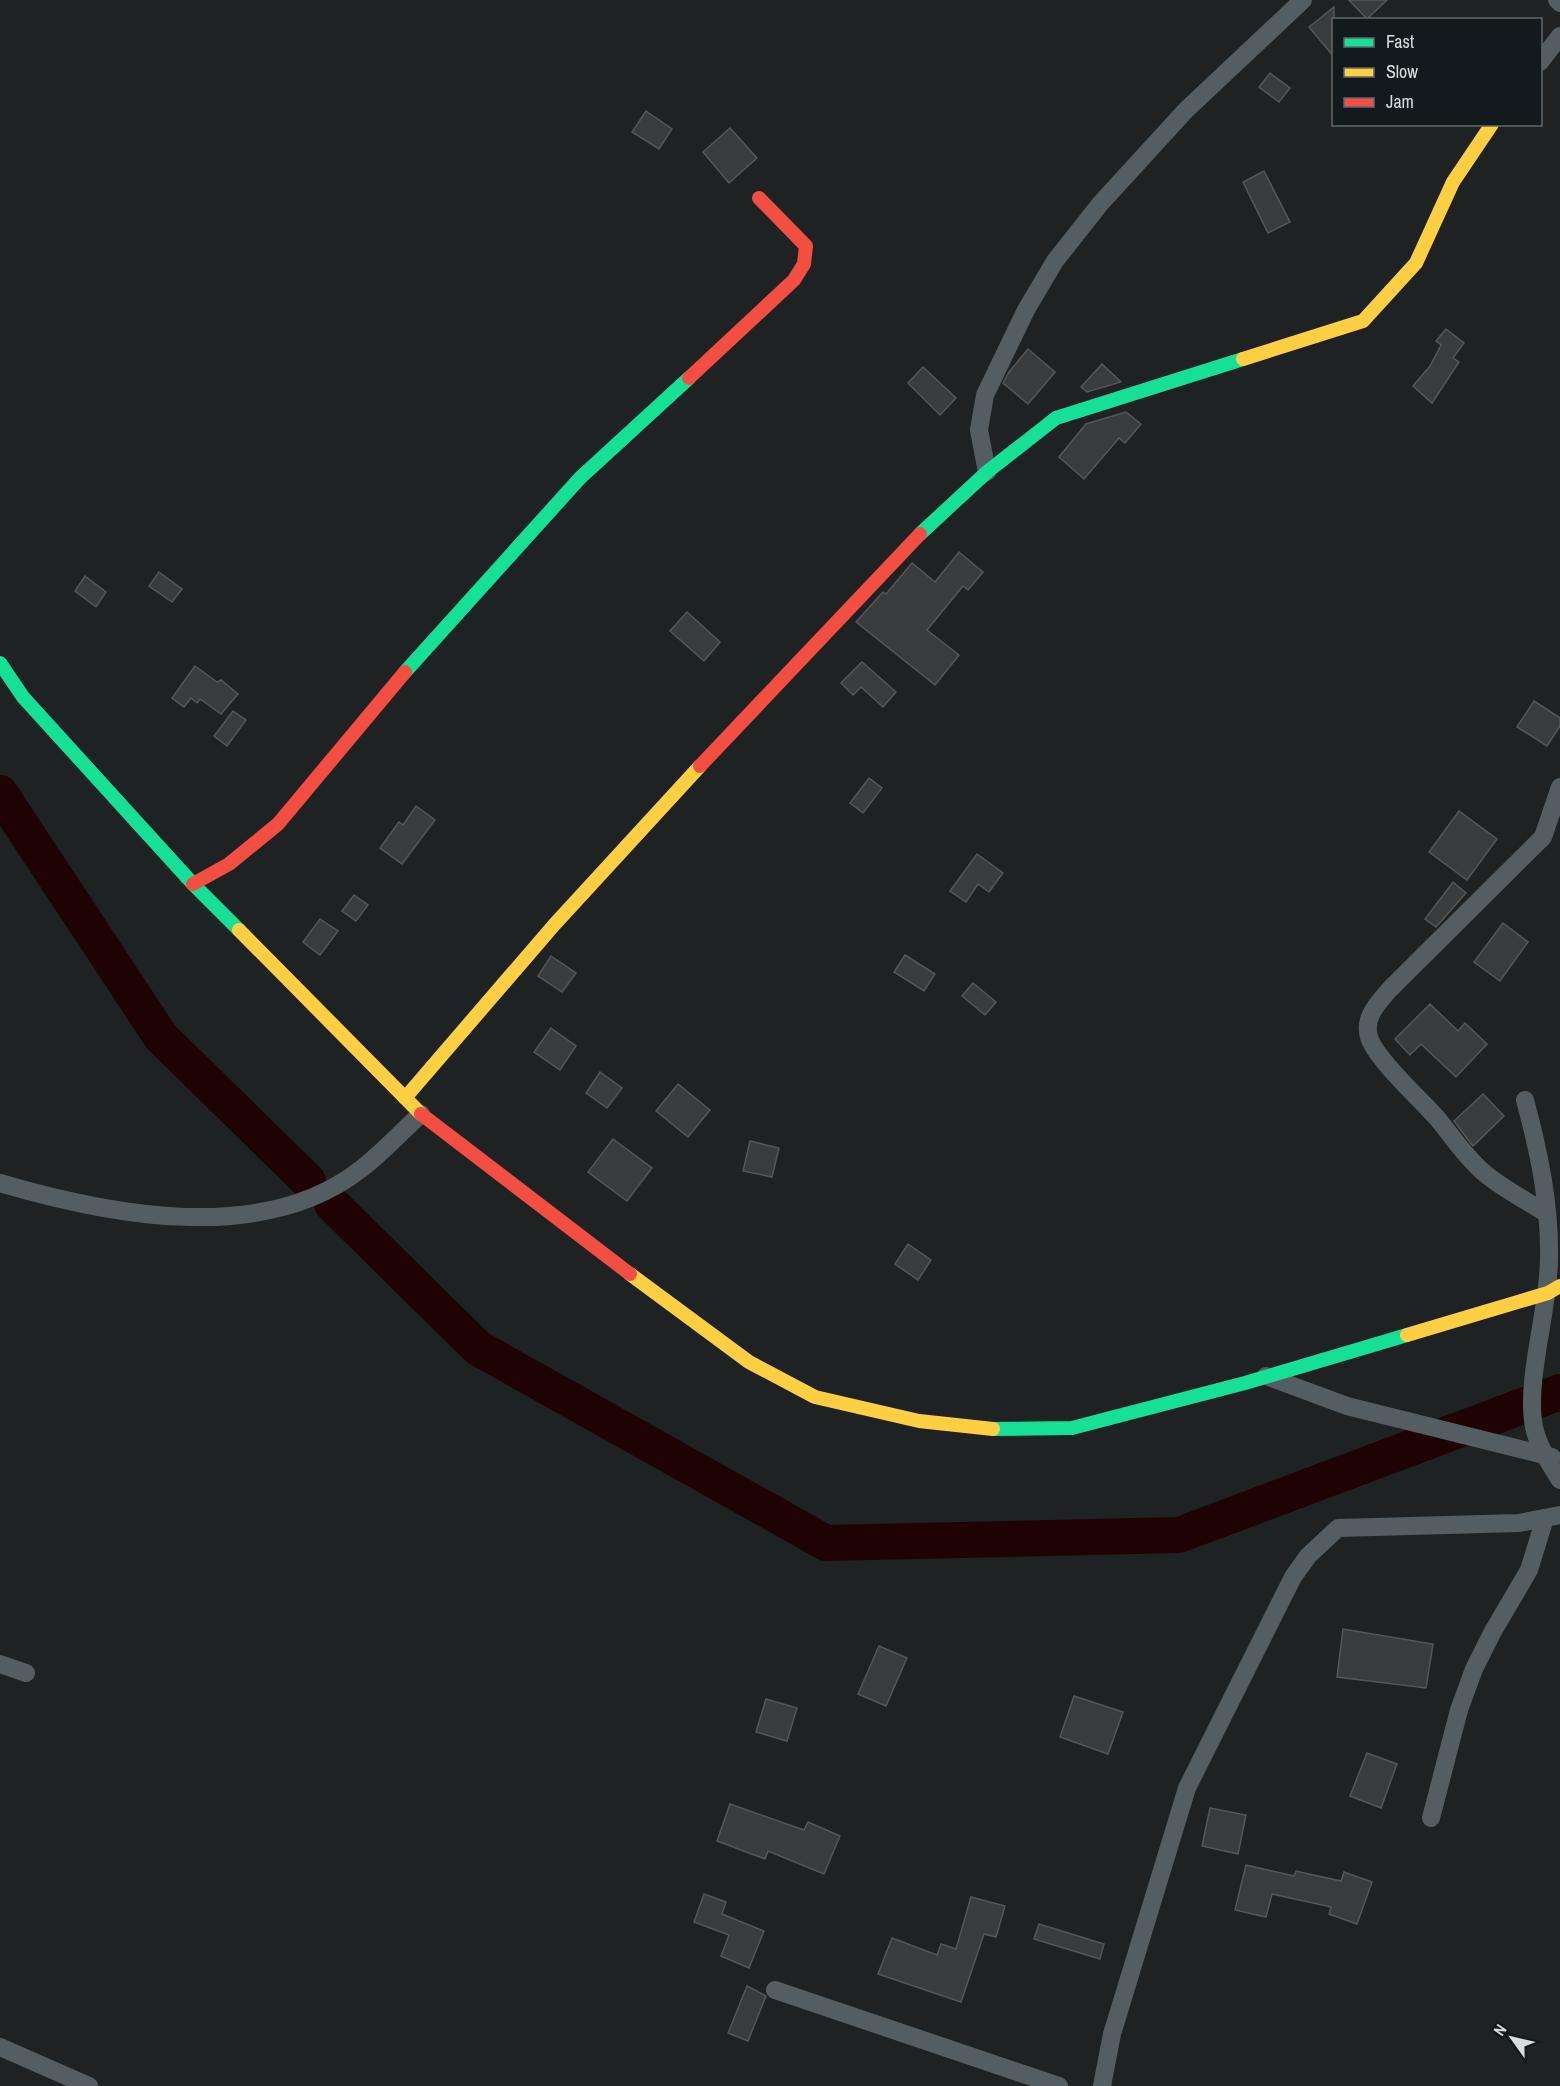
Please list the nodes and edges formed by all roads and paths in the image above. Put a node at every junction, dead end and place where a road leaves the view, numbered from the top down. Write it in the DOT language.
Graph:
graph roads {
  1 [pos="1303,0"];
  2 [pos="1557,0"];
  3 [pos="1560,3"];
  4 [pos="1560,36"];
  5 [pos="1542,59"];
  6 [pos="1491,126"];
  7 [pos="759,198"];
  8 [pos="987,472"];
  9 [pos="0,663"];
  10 [pos="1560,787"];
  11 [pos="193,884"];
  12 [pos="405,1098"];
  13 [pos="1525,1100"];
  14 [pos="421,1114"];
  15 [pos="0,1183"];
  16 [pos="1547,1214"];
  17 [pos="1554,1290"];
  18 [pos="1266,1376"];
  19 [pos="1552,1457"];
  20 [pos="1560,1480"];
  21 [pos="1552,1516"];
  22 [pos="0,1664"];
  23 [pos="26,1673"];
  24 [pos="1431,1818"];
  25 [pos="775,1990"];
  26 [pos="0,2047"];
  27 [pos="89,2086"];
  28 [pos="1059,2086"];
  29 [pos="1102,2086"];
  1 -- 8 [label="street"];
  2 -- 3 [label="street"];
  4 -- 5 [label="street"];
  6 -- 8 [label="street"];
  7 -- 11 [label="street"];
  8 -- 12 [label="street"];
  9 -- 11 [label="street"];
  10 -- 16 [label="street"];
  11 -- 12 [label="street"];
  12 -- 14 [label="street"];
  13 -- 16 [label="street"];
  14 -- 15 [label="street"];
  14 -- 18 [label="street"];
  16 -- 17 [label="street"];
  17 -- 18 [label="street"];
  17 -- 19 [label="street"];
  18 -- 19 [label="street"];
  19 -- 20 [label="street"];
  21 -- 24 [label="street"];
  21 -- 29 [label="street"];
  22 -- 23 [label="street"];
  25 -- 28 [label="street"];
  26 -- 27 [label="street"];
}
